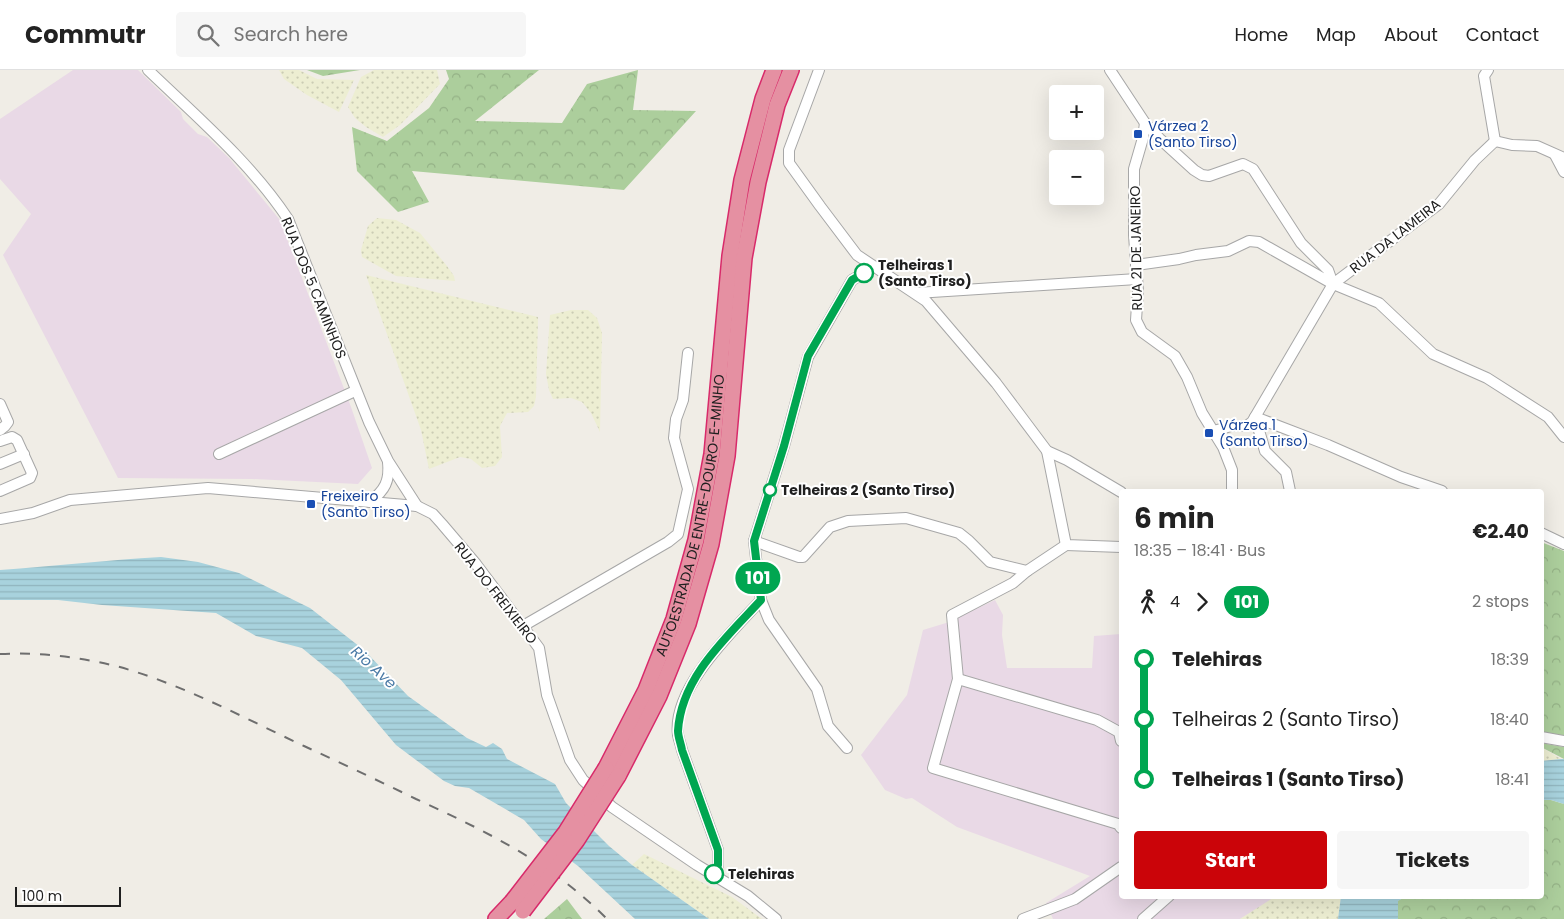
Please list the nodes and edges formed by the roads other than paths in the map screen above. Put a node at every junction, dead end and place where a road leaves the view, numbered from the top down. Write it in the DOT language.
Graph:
graph roads {
  1 [pos="148,70"];
  2 [pos="774,70"];
  3 [pos="791,70"];
  4 [pos="819,70"];
  5 [pos="1110,70"];
  6 [pos="1483,72"];
  7 [pos="1145,123"];
  8 [pos="1496,141"];
  9 [pos="1560,156"];
  10 [pos="1564,172"];
  11 [pos="1136,265"];
  12 [pos="872,266"];
  13 [pos="1137,279"];
  14 [pos="1333,284"];
  15 [pos="916,293"];
  16 [pos="688,353"];
  17 [pos="355,391"];
  18 [pos="0,404"];
  19 [pos="1255,417"];
  20 [pos="0,430"];
  21 [pos="1214,431"];
  22 [pos="1564,436"];
  23 [pos="0,441"];
  24 [pos="1047,451"];
  25 [pos="24,454"];
  26 [pos="219,454"];
  27 [pos="388,461"];
  28 [pos="0,464"];
  29 [pos="1232,489"];
  30 [pos="1290,489"];
  31 [pos="1436,489"];
  32 [pos="0,491"];
  33 [pos="1119,491"];
  34 [pos="370,502"];
  35 [pos="417,506"];
  36 [pos="0,519"];
  37 [pos="1544,534"];
  38 [pos="754,541"];
  39 [pos="1564,544"];
  40 [pos="1066,545"];
  41 [pos="1119,547"];
  42 [pos="1027,571"];
  43 [pos="761,600"];
  44 [pos="523,626"];
  45 [pos="958,679"];
  46 [pos="1119,732"];
  47 [pos="1544,738"];
  48 [pos="1564,741"];
  49 [pos="847,748"];
  50 [pos="612,772"];
  51 [pos="1119,822"];
  52 [pos="1119,868"];
  53 [pos="714,874"];
  54 [pos="1166,899"];
  55 [pos="517,910"];
  56 [pos="496,919"];
  57 [pos="776,919"];
  58 [pos="1023,919"];
  59 [pos="1143,919"];
  1 -- 17 [label="street, RUA DOS 5 CAMINHOS"];
  2 -- 50 [label="highway, AUTOESTRADA DE ENTRE-DOURO-E-MINHO"];
  3 -- 50 [label="highway, AUTOESTRADA DE ENTRE-DOURO-E-MINHO"];
  4 -- 12 [label="street"];
  5 -- 7 [label="street"];
  6 -- 8 [label="street"];
  7 -- 11 [label="street, RUA 21 DE JANEIRO"];
  7 -- 14 [label="street"];
  8 -- 9 [label="street"];
  8 -- 14 [label="street, RUA DA LAMEIRA"];
  9 -- 10 [label="street"];
  11 -- 13 [label="street, RUA 21 DE JANEIRO"];
  11 -- 14 [label="street"];
  12 -- 15 [label="street"];
  12 -- 38 [label="street"];
  13 -- 15 [label="street"];
  13 -- 21 [label="street, RUA 21 DE JANEIRO"];
  14 -- 19 [label="street"];
  14 -- 22 [label="street"];
  15 -- 24 [label="street"];
  16 -- 44 [label="street"];
  17 -- 26 [label="street"];
  17 -- 27 [label="street, RUA DOS 5 CAMINHOS"];
  18 -- 20 [label="street"];
  19 -- 21 [label="street"];
  19 -- 30 [label="street"];
  19 -- 31 [label="street"];
  21 -- 29 [label="street, RUA 21 DE JANEIRO"];
  23 -- 25 [label="street"];
  24 -- 33 [label="street"];
  24 -- 40 [label="street"];
  25 -- 28 [label="street"];
  25 -- 32 [label="street"];
  27 -- 34 [label="street"];
  27 -- 35 [label="street, RUA DOS 5 CAMINHOS"];
  34 -- 35 [label="street"];
  34 -- 36 [label="street"];
  35 -- 44 [label="street, RUA DO FREIXIEIRO"];
  37 -- 39 [label="street"];
  38 -- 42 [label="street"];
  38 -- 43 [label="street"];
  40 -- 41 [label="street"];
  40 -- 42 [label="street"];
  42 -- 45 [label="street"];
  43 -- 49 [label="street"];
  43 -- 53 [label="street"];
  44 -- 53 [label="street, RUA DO FREIXIEIRO"];
  45 -- 46 [label="street"];
  45 -- 51 [label="street"];
  47 -- 48 [label="street"];
  50 -- 55 [label="highway, AUTOESTRADA DE ENTRE-DOURO-E-MINHO, bridge"];
  52 -- 58 [label="street"];
  53 -- 57 [label="street, RUA DO FREIXIEIRO"];
  54 -- 59 [label="street"];
  55 -- 56 [label="highway, AUTOESTRADA DE ENTRE-DOURO-E-MINHO"];
}
